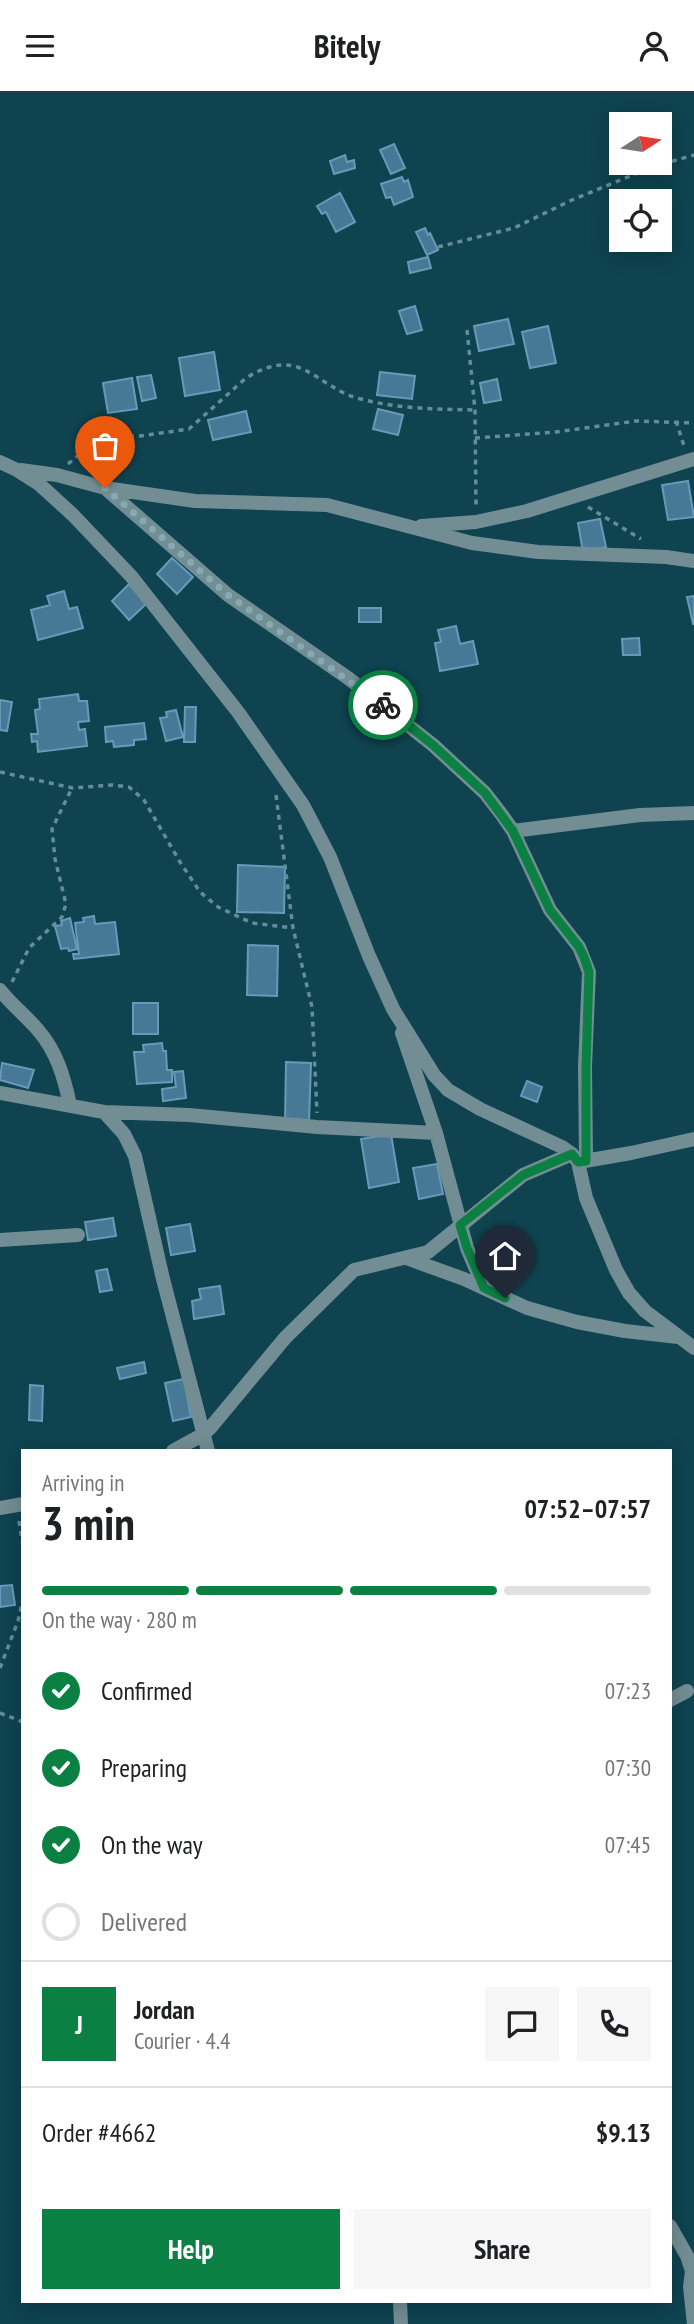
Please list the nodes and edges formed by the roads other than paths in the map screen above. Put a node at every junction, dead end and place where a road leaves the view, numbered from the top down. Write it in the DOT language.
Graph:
graph roads {
  1 [pos="692,460"];
  2 [pos="0,462"];
  3 [pos="16,470"];
  4 [pos="105,488"];
  5 [pos="409,528"];
  6 [pos="694,561"];
  7 [pos="694,813"];
  8 [pos="513,831"];
  9 [pos="3,993"];
  10 [pos="394,1009"];
  11 [pos="0,1093"];
  12 [pos="70,1105"];
  13 [pos="104,1112"];
  14 [pos="436,1133"];
  15 [pos="694,1139"];
  16 [pos="579,1159"];
  17 [pos="460,1225"];
  18 [pos="78,1235"];
  19 [pos="0,1240"];
  20 [pos="406,1258"];
  21 [pos="484,1288"];
  22 [pos="678,1337"];
  23 [pos="694,1348"];
  24 [pos="204,1434"];
  25 [pos="177,1449"];
  26 [pos="208,1449"];
  27 [pos="20,1504"];
  28 [pos="0,1508"];
  29 [pos="687,1691"];
  30 [pos="672,1699"];
  31 [pos="672,2230"];
  32 [pos="400,2303"];
  33 [pos="401,2324"];
  34 [pos="694,2324"];
  1 -- 5 [label="street"];
  2 -- 3 [label="street"];
  3 -- 4 [label="street"];
  3 -- 10 [label="street"];
  4 -- 5 [label="street"];
  4 -- 8 [label="street"];
  5 -- 6 [label="street"];
  7 -- 8 [label="street"];
  8 -- 16 [label="street"];
  9 -- 12 [label="street"];
  10 -- 14 [label="street"];
  10 -- 16 [label="street"];
  11 -- 12 [label="street"];
  12 -- 13 [label="street"];
  13 -- 14 [label="street"];
  13 -- 24 [label="street"];
  14 -- 17 [label="street"];
  15 -- 16 [label="street"];
  16 -- 17 [label="street"];
  16 -- 22 [label="street"];
  17 -- 20 [label="street"];
  17 -- 21 [label="street"];
  18 -- 19 [label="street"];
  20 -- 21 [label="street"];
  20 -- 24 [label="street"];
  21 -- 22 [label="street"];
  22 -- 23 [label="street"];
  24 -- 25 [label="street"];
  24 -- 26 [label="street"];
  27 -- 28 [label="street"];
  29 -- 30 [label="street"];
  31 -- 34 [label="street"];
  32 -- 33 [label="street"];
}
